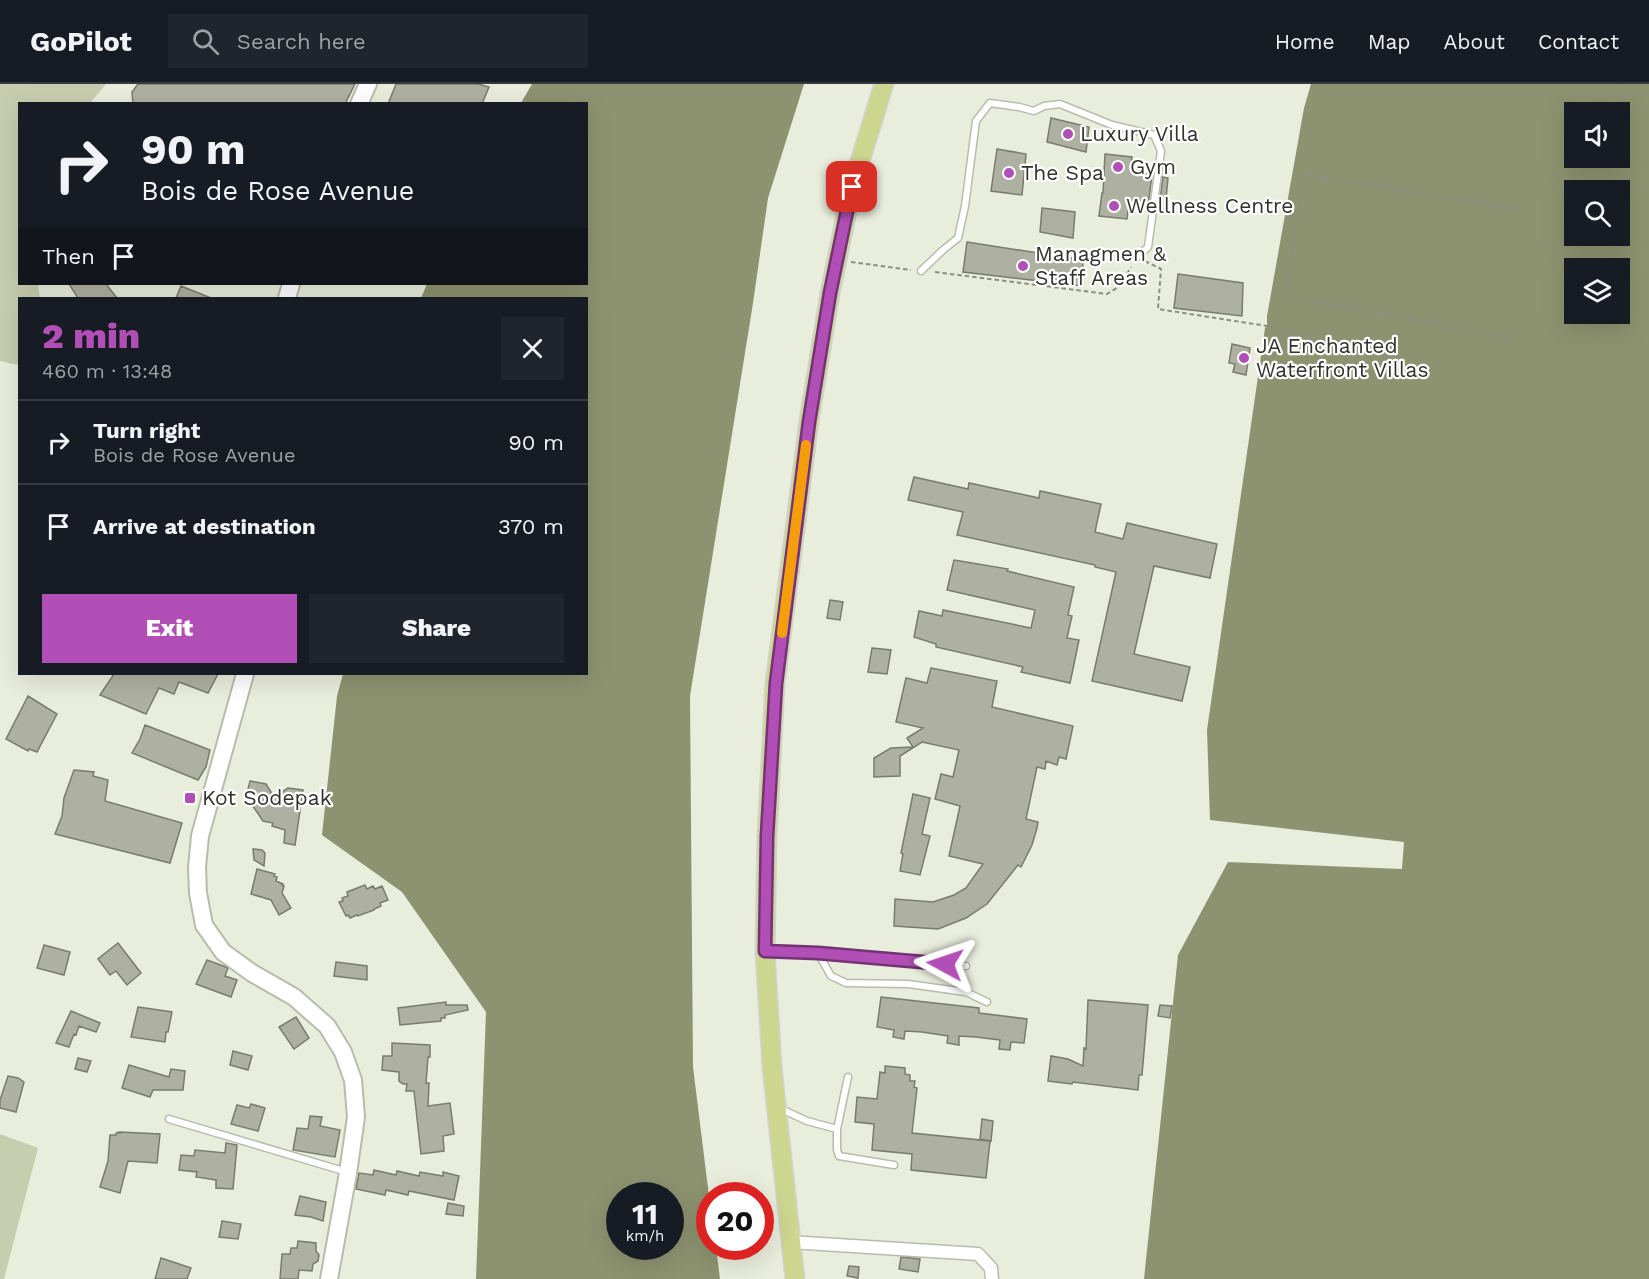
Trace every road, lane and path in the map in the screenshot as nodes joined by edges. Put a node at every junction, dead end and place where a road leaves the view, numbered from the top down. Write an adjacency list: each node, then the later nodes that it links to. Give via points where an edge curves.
1 (368, 84): 3 (main road)
2 (884, 84): 6 (main road, via 852,187)
3 (360, 102)
4 (1517, 209): 9 (path, via 1305,174)
5 (1136, 258): 7 (path, via 1120,286 1107,294); 7 (lane, via 1149,248 1161,151 1154,135 1112,125 1060,104 1034,111 990,103 976,121 958,238); 11 (path, via 1161,269 1158,309 1267,326)
6 (837, 261): 7 (path); 13 (main road, via 809,422 776,683)
7 (921, 271)
8 (1276, 294): 9 (path)
9 (1284, 296): 10 (path)
10 (1514, 338)
11 (1398, 361)
12 (244, 675): 22 (main road, via 200,836 198,893 204,926 223,952 294,997 327,1026 343,1052 353,1080 356,1117)
13 (765, 951): 14 (lane); 18 (main road)
14 (818, 953): 15 (lane); 16 (lane, via 831,976 846,983 908,984 966,992)
15 (966, 966)
16 (987, 1002)
17 (848, 1077): 20 (lane)
18 (776, 1106): 20 (lane, via 807,1121); 23 (main road)
19 (169, 1119): 22 (lane)
20 (837, 1129): 21 (lane, via 839,1156)
21 (894, 1165)
22 (348, 1173): 24 (main road)
23 (790, 1242): 25 (main road); 26 (street, via 978,1254 991,1268)
24 (329, 1279)
25 (795, 1279)
26 (992, 1279)

